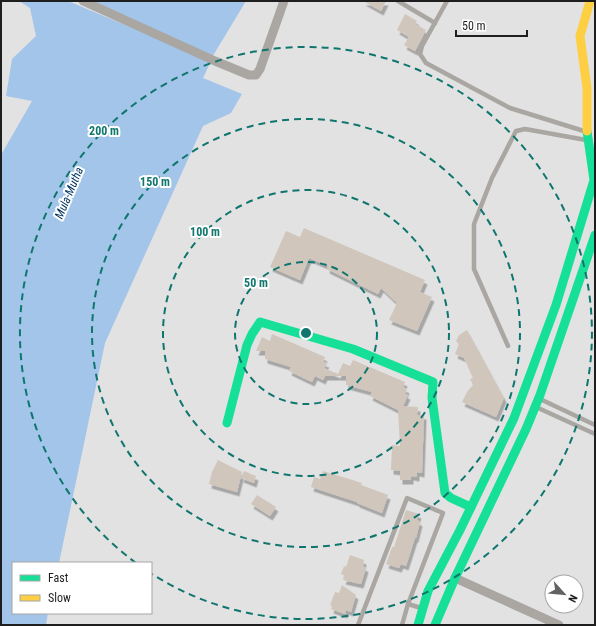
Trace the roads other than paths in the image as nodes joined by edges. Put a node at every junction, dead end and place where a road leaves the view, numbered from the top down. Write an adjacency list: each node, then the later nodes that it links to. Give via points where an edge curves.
1 (82, 1): 2 (street, via 249,75 256,75 260,70)
2 (284, 1)
3 (398, 1): 6 (lane)
4 (447, 1): 6 (lane)
5 (590, 1): 7 (main road, via 580,36 587,88)
6 (435, 23): 7 (lane, via 420,54 426,63 510,108)
7 (587, 136): 9 (lane, via 525,129 516,131 507,146 474,224 474,269); 10 (main road, via 594,180 556,305)
8 (595, 235): 11 (main road)
9 (508, 346)
10 (536, 359): 11 (main road); 16 (main road, via 510,427)
11 (551, 364): 12 (main road)
12 (537, 402): 14 (lane); 15 (lane); 17 (main road)
13 (227, 423): 16 (main road, via 247,345 260,322 353,349 433,382 432,398 445,493)
14 (595, 425)
15 (595, 434)
16 (471, 507): 19 (main road, via 428,591)
17 (455, 578): 20 (street); 24 (main road)
18 (408, 604): 19 (lane); 21 (lane, via 443,513 407,498); 22 (lane)
19 (423, 609): 23 (main road)
20 (547, 622): 25 (street)
21 (358, 625)
22 (402, 625)
23 (418, 625)
24 (436, 625)
25 (559, 625)

